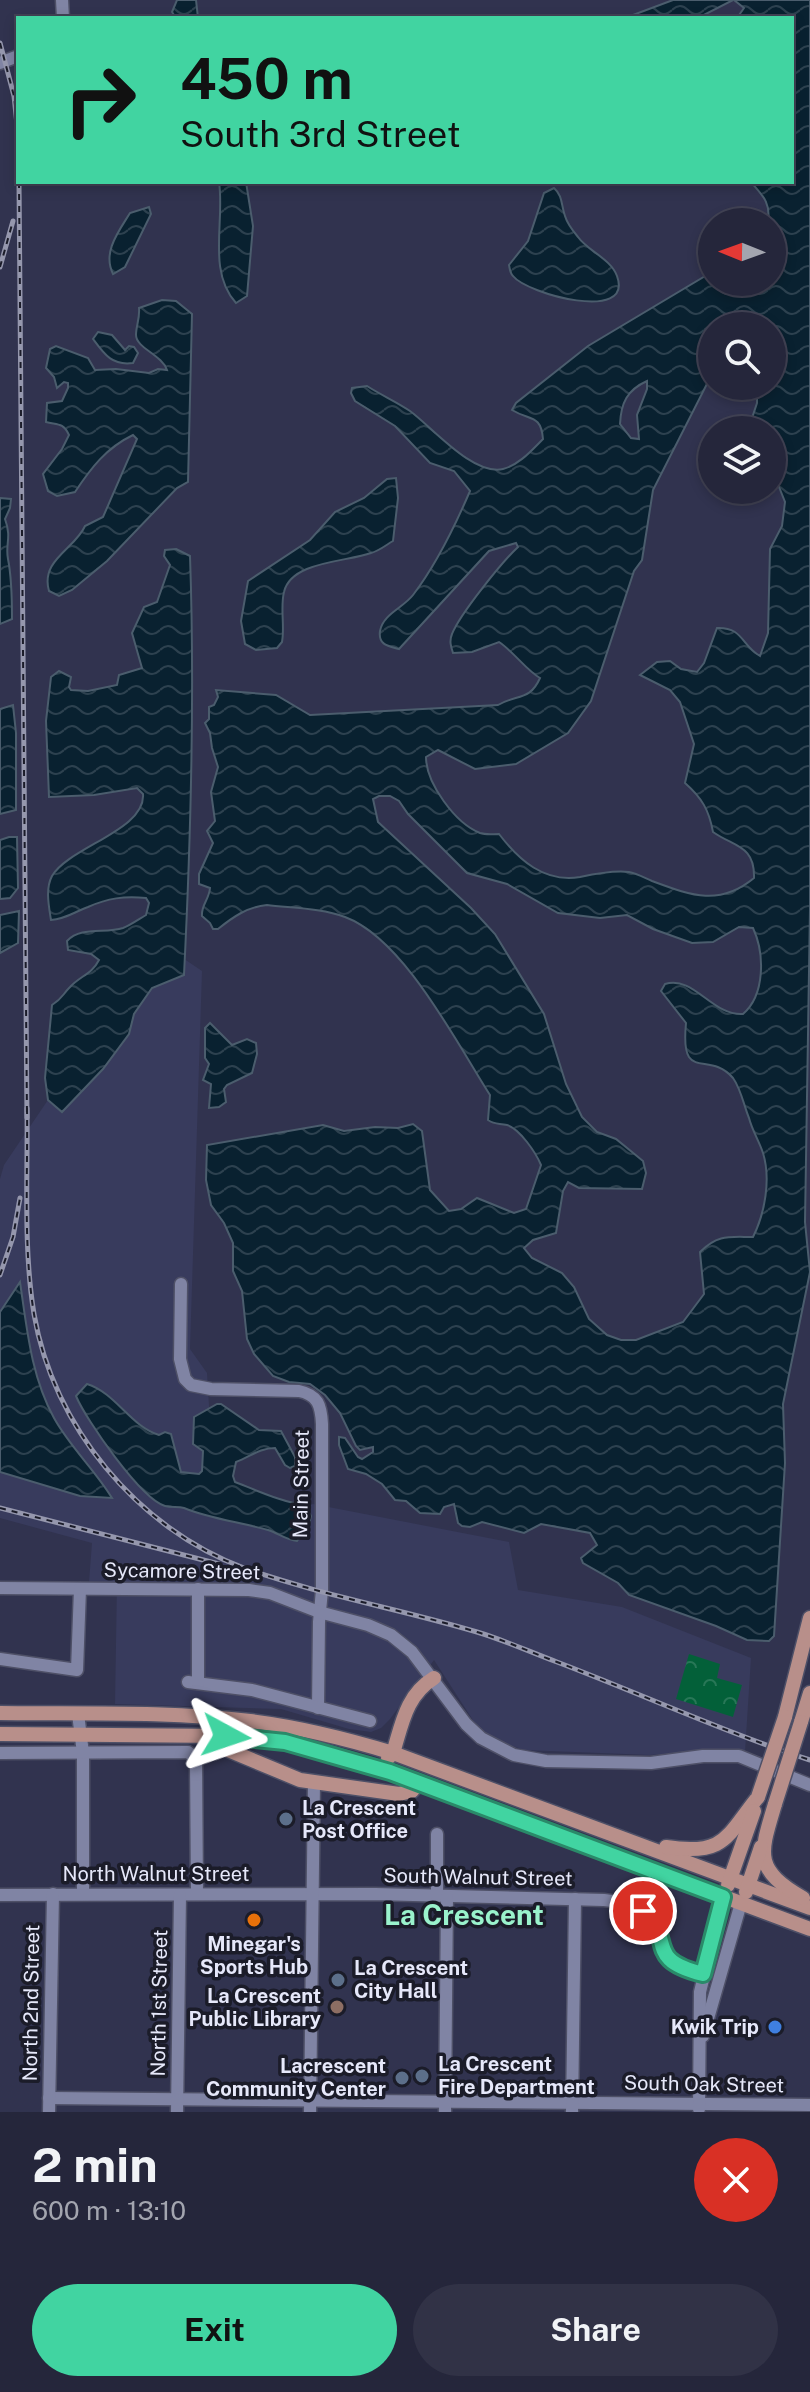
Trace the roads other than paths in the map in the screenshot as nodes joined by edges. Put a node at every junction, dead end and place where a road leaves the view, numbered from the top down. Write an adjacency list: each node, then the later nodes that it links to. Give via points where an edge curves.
1 (181, 1284): 5 (street, Main Street, via 180,1359 191,1385 299,1391 320,1405)
2 (0, 1588): 3 (street, Sycamore Street)
3 (80, 1589): 4 (street, Sycamore Street); 7 (street, via 77,1670)
4 (198, 1589): 5 (street, Sycamore Street, via 259,1591); 10 (street, via 193,1683 252,1690)
5 (319, 1612): 8 (street, Sycamore Street, via 391,1635); 10 (street, Main Street)
6 (810, 1618): 26 (main road, bridge)
7 (0, 1659)
8 (434, 1678): 14 (main road, via 418,1690); 25 (street, Sycamore Street, via 473,1731 514,1755 546,1761 651,1763 739,1756)
9 (810, 1693): 28 (main road, bridge)
10 (318, 1708): 13 (street)
11 (0, 1713): 12 (main road)
12 (78, 1714): 16 (street); 18 (main road, via 230,1719)
13 (370, 1721)
14 (402, 1722): 18 (main road, via 383,1739); 21 (main road)
15 (0, 1734): 16 (main road)
16 (80, 1734): 17 (main road); 20 (street)
17 (154, 1734): 22 (main road, via 285,1742); 23 (main road, via 222,1745 287,1776)
18 (361, 1743): 21 (main road)
19 (0, 1753): 20 (street)
20 (83, 1753): 33 (street); 34 (street, via 188,1752 196,1759)
21 (393, 1753): 22 (main road, via 380,1762); 29 (main road)
22 (359, 1762): 24 (main road)
23 (314, 1782): 24 (main road, via 399,1794); 35 (street)
24 (419, 1783): 39 (main road)
25 (810, 1785)
26 (758, 1797): 29 (main road, via 736,1830 711,1847 691,1850); 30 (main road)
27 (437, 1834): 38 (street)
28 (766, 1835): 31 (main road); 42 (main road, via 764,1862 769,1874)
29 (630, 1841): 30 (main road)
30 (732, 1875): 31 (main road); 39 (main road)
31 (748, 1885): 41 (main road); 42 (main road)
32 (53, 1894): 33 (street, North Walnut Street); 36 (street, North Walnut Street); 46 (street, North 2nd Street)
33 (83, 1894): 37 (street, North Walnut Street)
34 (197, 1894): 35 (street, North Walnut Street); 37 (street, North Walnut Street)
35 (313, 1894): 38 (street, South Walnut Street); 49 (street)
36 (0, 1895)
37 (180, 1895): 47 (street, North 1st Street)
38 (442, 1896): 40 (street, South Walnut Street); 50 (street)
39 (723, 1897): 41 (main road); 44 (street)
40 (575, 1899): 44 (street, South Walnut Street, via 616,1901 643,1911 656,1926 671,1962); 51 (street)
41 (741, 1903): 43 (main road); 45 (street)
42 (810, 1905)
43 (810, 1929)
44 (703, 1974): 45 (street)
45 (700, 2055): 52 (street)
46 (49, 2098): 47 (street, South Oak Street); 53 (street, North 2nd Street)
47 (177, 2105): 49 (street, South Oak Street)
48 (810, 2105): 52 (street, South Oak Street)
49 (310, 2106): 50 (street, South Oak Street)
50 (445, 2107): 51 (street, South Oak Street)
51 (572, 2107): 52 (street, South Oak Street)
52 (699, 2108)
53 (49, 2112)

